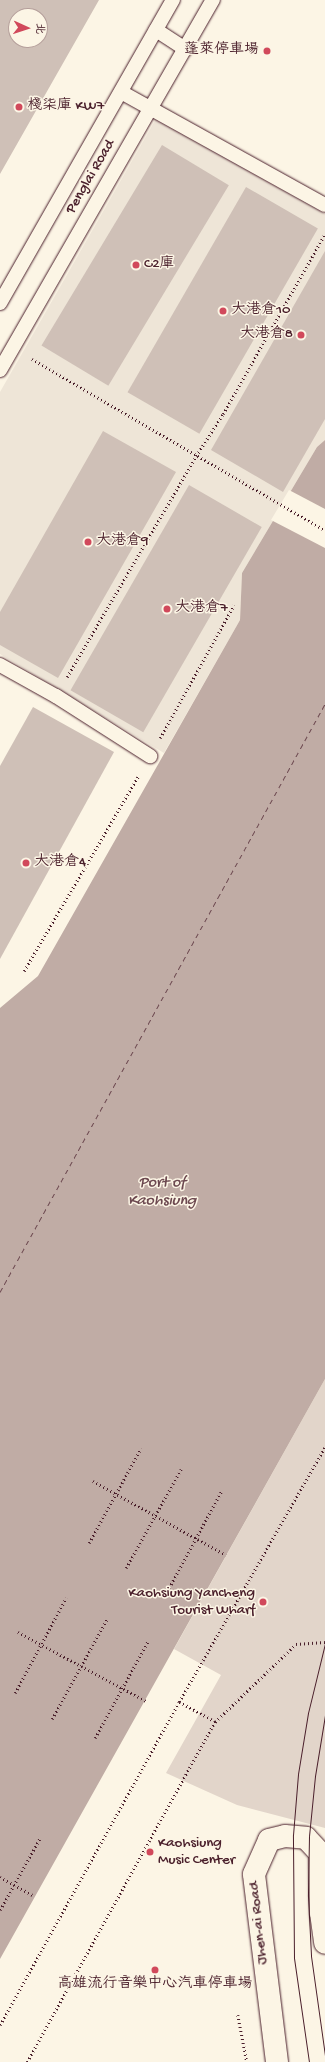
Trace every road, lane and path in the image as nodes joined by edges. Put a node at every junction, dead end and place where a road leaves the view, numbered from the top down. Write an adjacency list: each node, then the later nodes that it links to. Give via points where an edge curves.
1 (173, 0): 3 (lane, Penglai Road)
2 (212, 0): 4 (lane, Penglai Road)
3 (156, 30): 4 (lane); 5 (lane, Penglai Road)
4 (185, 49): 6 (lane, Penglai Road)
5 (121, 92): 6 (lane); 9 (lane, Penglai Road)
6 (150, 108): 7 (lane); 10 (lane, Penglai Road)
7 (325, 205)
8 (325, 234): 12 (path, via 223,414)
9 (0, 303)
10 (13, 347): 11 (lane, Penglai Road); 12 (path)
11 (0, 370)
12 (196, 456): 13 (path); 16 (path)
13 (325, 530)
14 (234, 605): 17 (path)
15 (0, 665): 16 (lane)
16 (56, 696): 17 (lane)
17 (150, 756): 18 (path)
18 (24, 971)
19 (325, 1447): 41 (path)
20 (141, 1448): 24 (path)
21 (181, 1469): 25 (path)
22 (93, 1482): 24 (path)
23 (222, 1490): 26 (path)
24 (116, 1494): 25 (path); 27 (path)
25 (156, 1515): 26 (path); 29 (path)
26 (197, 1537): 28 (path); 30 (path)
27 (89, 1543)
28 (226, 1555)
29 (126, 1568)
30 (169, 1588)
31 (66, 1598): 36 (path)
32 (107, 1619): 37 (path)
33 (18, 1632): 36 (path)
34 (148, 1641): 38 (path)
35 (325, 1642): 43 (path, via 296,1644)
36 (41, 1644): 37 (path); 39 (path)
37 (82, 1665): 38 (path); 42 (path)
38 (122, 1688): 40 (path); 44 (path)
39 (15, 1693)
40 (146, 1701)
41 (180, 1702): 43 (path); 52 (path)
42 (52, 1719)
43 (215, 1722): 53 (path)
44 (95, 1738)
45 (40, 1838): 47 (path)
46 (0, 1877): 47 (path)
47 (14, 1885): 48 (path); 49 (path)
48 (32, 1895)
49 (0, 1910)
50 (325, 1943): 56 (street, Jhen-ai Road, via 321,1913 320,1853 306,1838 285,1836 269,1840 254,1874)
51 (238, 2014): 55 (path)
52 (0, 2025)
53 (28, 2061): 54 (path)
54 (32, 2062)
55 (247, 2062)
56 (277, 2062)

